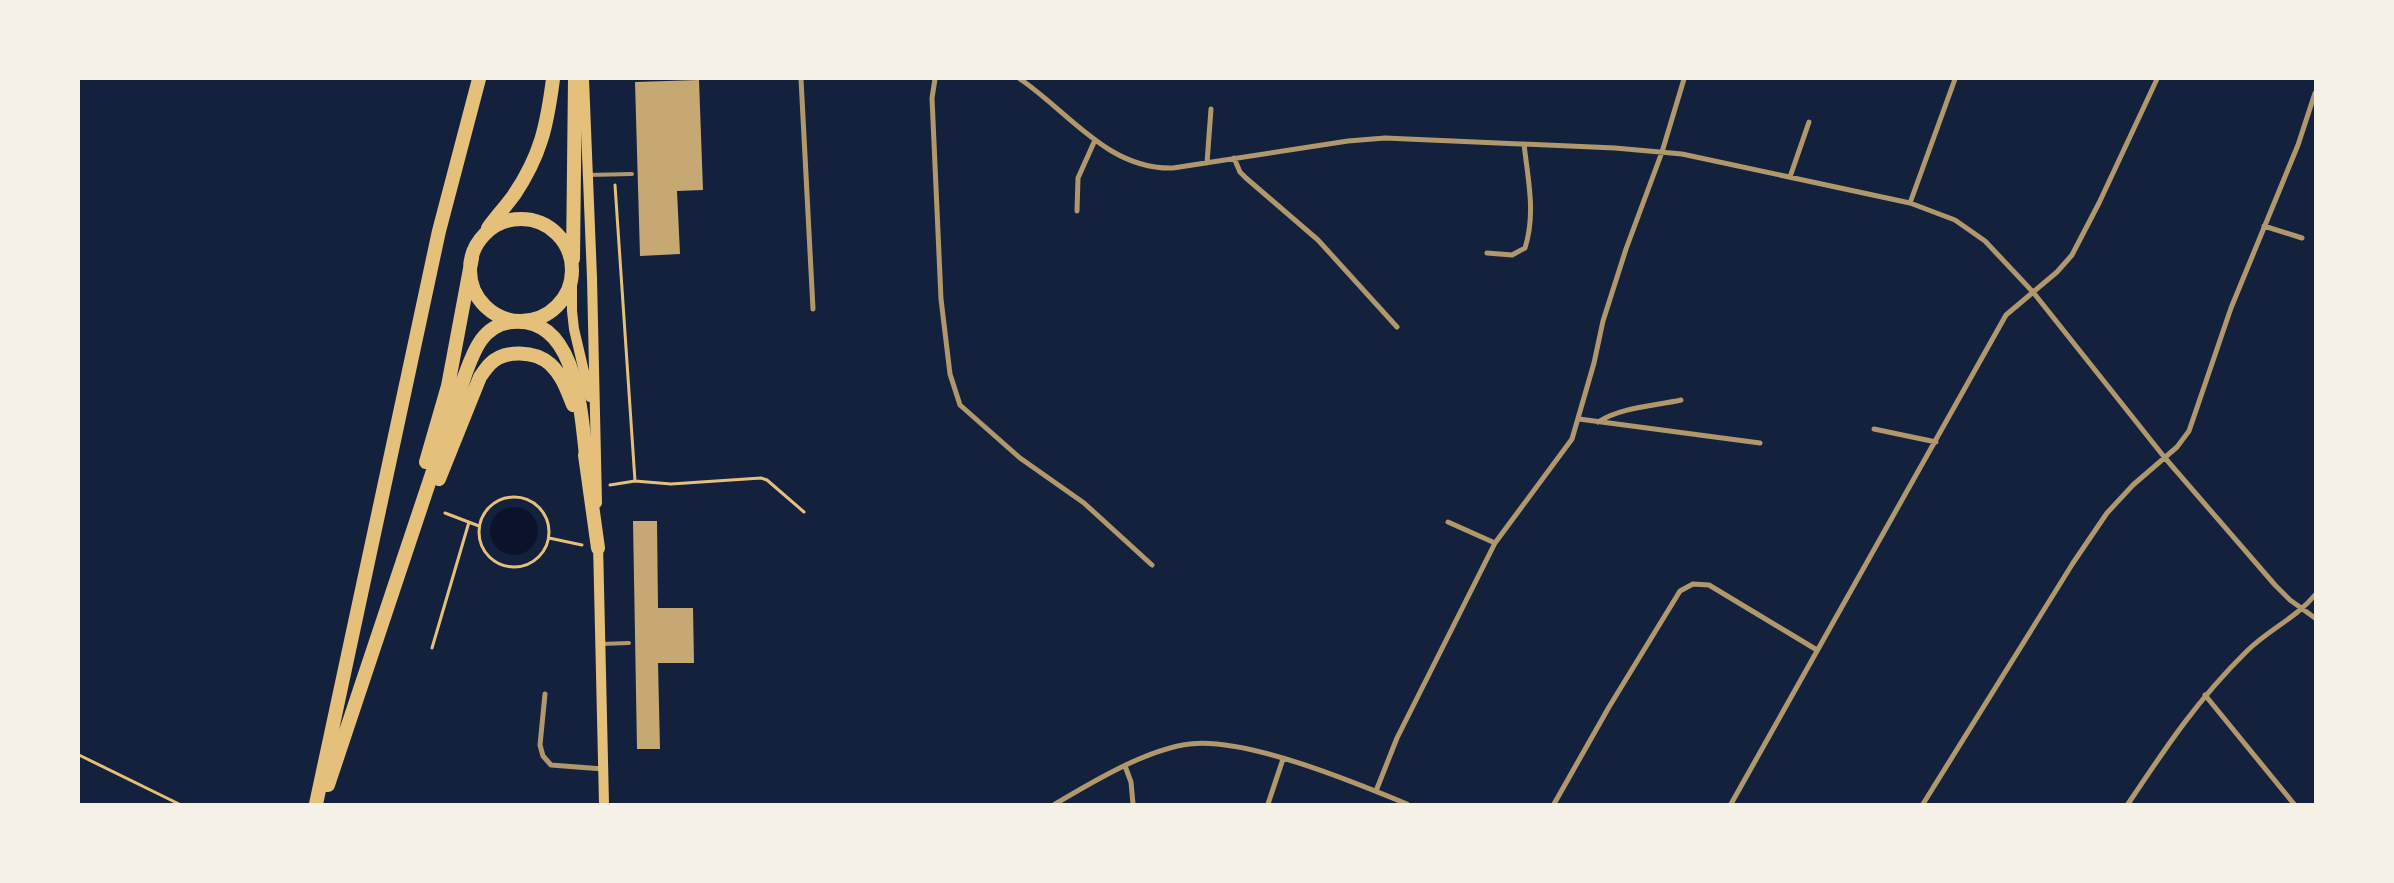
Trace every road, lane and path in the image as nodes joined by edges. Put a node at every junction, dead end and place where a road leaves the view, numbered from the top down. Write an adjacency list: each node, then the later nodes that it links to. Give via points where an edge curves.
1 (479, 79): 71 (highway, via 439,231)
2 (553, 79): 27 (highway, via 541,145 513,196)
3 (575, 79): 30 (highway)
4 (584, 79): 21 (main road)
5 (801, 79): 32 (street)
6 (936, 79): 54 (street, via 932,98 941,299 950,374 960,405 1020,458 1084,503)
7 (1020, 79): 14 (street)
8 (1684, 79): 16 (street)
9 (1954, 79): 23 (street)
10 (2157, 79): 31 (street, via 2072,255)
11 (2315, 93): 25 (street, via 2298,145)
12 (1211, 109): 18 (street)
13 (1809, 122): 22 (street)
14 (1095, 140): 18 (street, via 1118,155 1154,169); 24 (street, via 1078,178)
15 (1524, 144): 16 (street); 17 (street, via 1385,138); 28 (street, via 1531,214 1525,248 1512,255)
16 (1662, 152): 22 (street); 36 (street, via 1603,321)
17 (1234, 158): 18 (street); 34 (street, via 1240,172 1318,240)
18 (1207, 163)
19 (614, 174): 20 (lane); 21 (lane); 44 (path)
20 (632, 174)
21 (588, 175): 39 (main road)
22 (1790, 177): 23 (street)
23 (1910, 203): 31 (street, via 1955,220 1985,241)
24 (1076, 211)
25 (2264, 226): 26 (street); 42 (street, via 2231,308 2195,418 2178,447)
26 (2302, 238)
27 (478, 244): 29 (highway); 30 (highway, via 487,232 500,224 515,220 537,222 556,233 566,246)
28 (1487, 253)
29 (472, 258): 33 (highway, via 474,288 481,302 506,319); 62 (highway, via 448,386)
30 (572, 275): 33 (highway, via 569,290 555,308 536,319); 39 (main road, via 573,320)
31 (2033, 292): 40 (street, via 2006,315); 42 (street)
32 (813, 309)
33 (521, 321): 43 (highway, via 550,332 562,347 576,384); 62 (highway, via 494,326 472,355)
34 (1397, 327)
35 (1681, 400): 37 (street, via 1620,412)
36 (1579, 419): 37 (street); 52 (street, via 1572,439 1560,457)
37 (1597, 423): 41 (street)
38 (1874, 429): 40 (street)
39 (596, 436): 45 (main road)
40 (1936, 442): 61 (street)
41 (1760, 443)
42 (2166, 458): 56 (street, via 2275,585); 80 (street, via 2133,485 2107,513)
43 (587, 464): 53 (highway); 62 (highway, via 576,415 561,377 550,364 536,356 518,353 502,356 490,364 471,396)
44 (635, 481): 45 (path); 46 (path, via 670,484 761,478 768,480)
45 (597, 488): 53 (main road)
46 (804, 512)
47 (445, 513): 48 (path)
48 (470, 522): 50 (path); 60 (path)
49 (1448, 522): 52 (street)
50 (479, 526): 51 (path, via 485,552 495,562 508,567 534,561 544,551); 51 (path, via 484,513 494,503 520,497 533,502 543,512)
51 (548, 538): 53 (path)
52 (1495, 543): 69 (street, via 1397,738)
53 (598, 548): 59 (main road)
54 (1152, 565)
55 (2315, 596): 56 (street)
56 (2302, 610): 57 (street); 64 (street, via 2263,636)
57 (2315, 618)
58 (629, 643): 59 (lane)
59 (601, 644): 68 (main road)
60 (432, 648)
61 (1817, 650): 78 (street, via 1709,585 1693,584 1680,591); 79 (street)
62 (366, 669): 72 (highway)
63 (545, 694): 68 (street, via 540,745 543,756 551,765)
64 (2205, 695): 81 (street); 82 (street)
65 (79, 755): 70 (path)
66 (1283, 759): 67 (street, via 1204,743 1167,749); 69 (street); 76 (street)
67 (1125, 766): 74 (street); 75 (street, via 1131,782)
68 (602, 768): 73 (main road)
69 (1376, 791): 77 (street)
70 (179, 804)
71 (316, 804)
72 (321, 804)
73 (604, 804)
74 (1055, 804)
75 (1133, 804)
76 (1268, 804)
77 (1408, 804)
78 (1554, 804)
79 (1731, 804)
80 (1923, 804)
81 (2128, 804)
82 (2294, 804)

